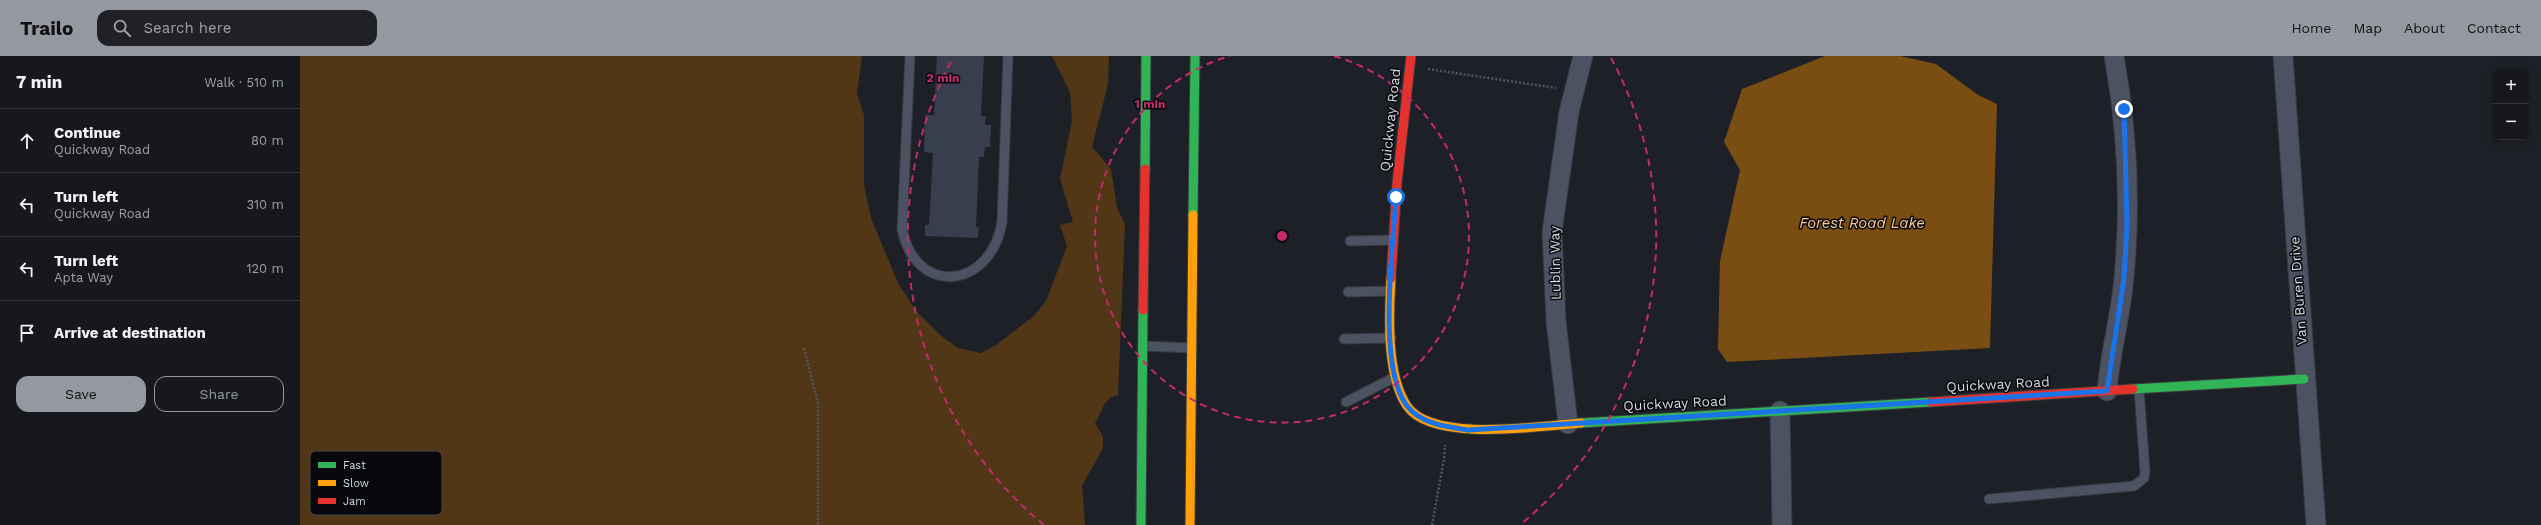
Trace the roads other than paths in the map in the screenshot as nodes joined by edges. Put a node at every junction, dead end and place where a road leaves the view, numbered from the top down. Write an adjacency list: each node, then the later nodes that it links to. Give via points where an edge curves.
1 (910, 56): 2 (lane, via 902,229 913,259 925,270 941,276 957,276 972,271 990,256 1000,238)
2 (1008, 56)
3 (1146, 56): 15 (main road)
4 (1196, 56): 16 (main road)
5 (1411, 56): 9 (main road, Quickway Road)
6 (1583, 56): 23 (street, Lublin Way, via 1569,112 1552,232 1556,321)
7 (2114, 56): 20 (street, via 2124,109 2127,225 2124,278)
8 (2283, 56): 18 (street, Van Buren Drive)
9 (1394, 240): 10 (lane); 11 (main road, Quickway Road)
10 (1350, 242)
11 (1390, 291): 12 (lane); 13 (main road, Quickway Road)
12 (1348, 292)
13 (1391, 338): 14 (lane); 17 (main road, Quickway Road)
14 (1344, 339)
15 (1143, 346): 16 (lane); 25 (main road)
16 (1192, 348): 26 (main road)
17 (1395, 377): 21 (lane); 23 (main road, Quickway Road, via 1397,388 1407,406 1423,419 1445,427 1468,430)
18 (2304, 379): 19 (main road, Quickway Road); 28 (street, Van Buren Drive)
19 (2139, 389): 20 (main road, Quickway Road); 24 (lane, via 2145,472 2134,486)
20 (2107, 391): 22 (main road, Quickway Road)
21 (1346, 402)
22 (1780, 411): 23 (main road, Quickway Road); 27 (street)
23 (1568, 424)
24 (1989, 499)
25 (1141, 525)
26 (1190, 525)
27 (1782, 525)
28 (2316, 525)

